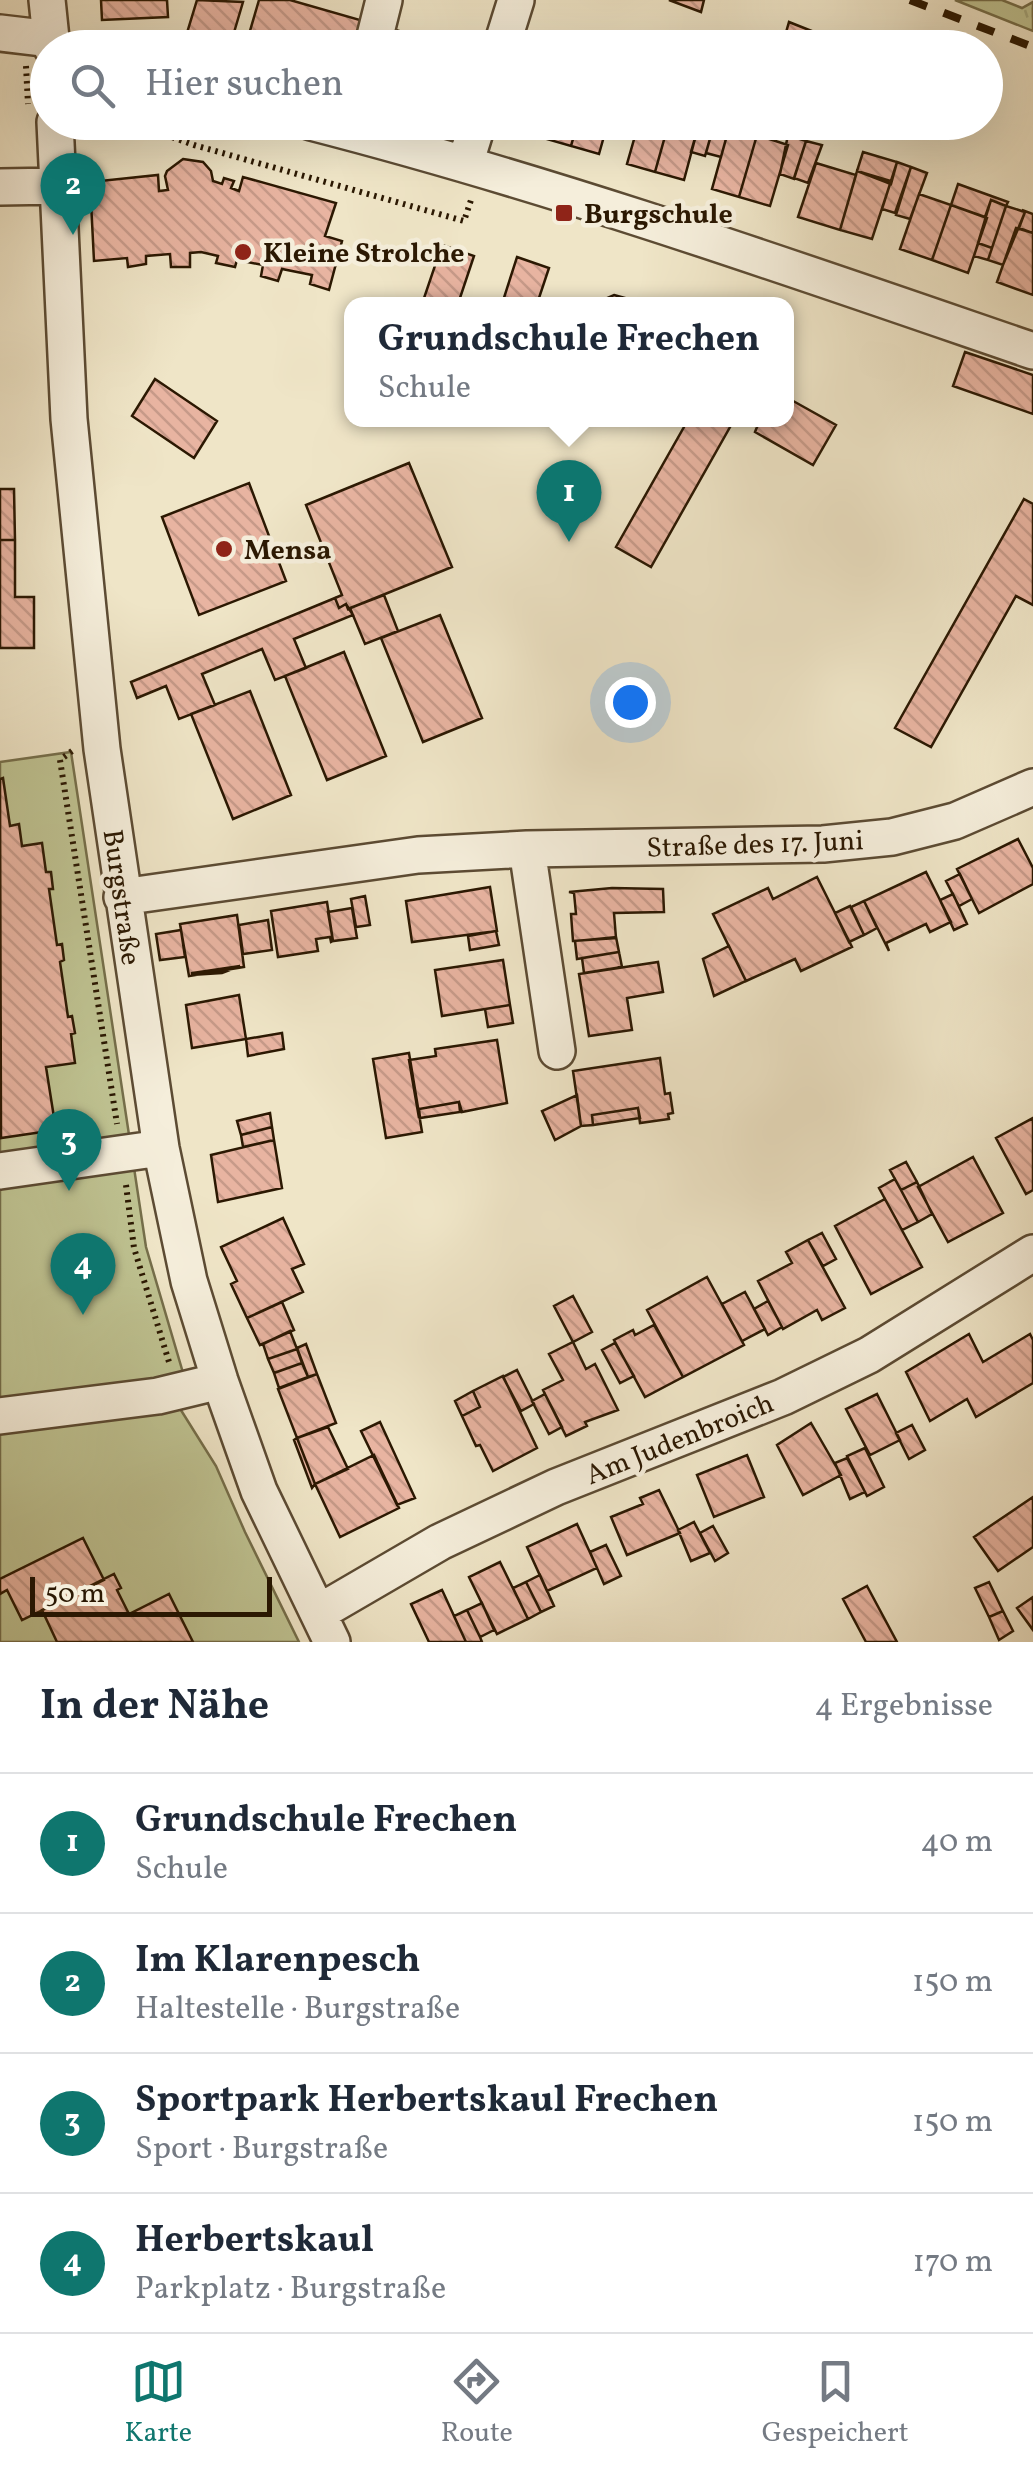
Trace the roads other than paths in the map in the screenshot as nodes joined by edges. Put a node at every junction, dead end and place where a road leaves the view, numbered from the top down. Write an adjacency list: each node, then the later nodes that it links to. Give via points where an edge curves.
1 (47, 0): 4 (street)
2 (384, 0): 5 (street)
3 (516, 0): 6 (street)
4 (50, 30)
5 (376, 30)
6 (507, 30)
7 (0, 33): 8 (street)
8 (30, 39)
9 (57, 140): 13 (street, Burgstraße)
10 (390, 140): 12 (street)
11 (472, 140): 12 (street)
12 (465, 164): 15 (street)
13 (58, 186): 14 (street); 18 (street, Burgstraße, via 69,420)
14 (0, 187)
15 (1033, 351)
16 (1033, 787): 17 (street, Straße des 17. Juni, via 955,820 892,837)
17 (527, 849): 18 (street, Straße des 17. Juni, via 418,855); 19 (street)
18 (122, 897): 20 (street, Burgstraße)
19 (557, 1051)
20 (161, 1148): 21 (street); 23 (street, Burgstraße, via 189,1281)
21 (0, 1171)
22 (1033, 1252): 25 (street, Am Judenbroich, via 869,1354 783,1397 556,1487 440,1542)
23 (220, 1380): 24 (street, via 158,1396); 25 (street, Burgstraße, via 259,1490)
24 (0, 1416)
25 (325, 1627)

